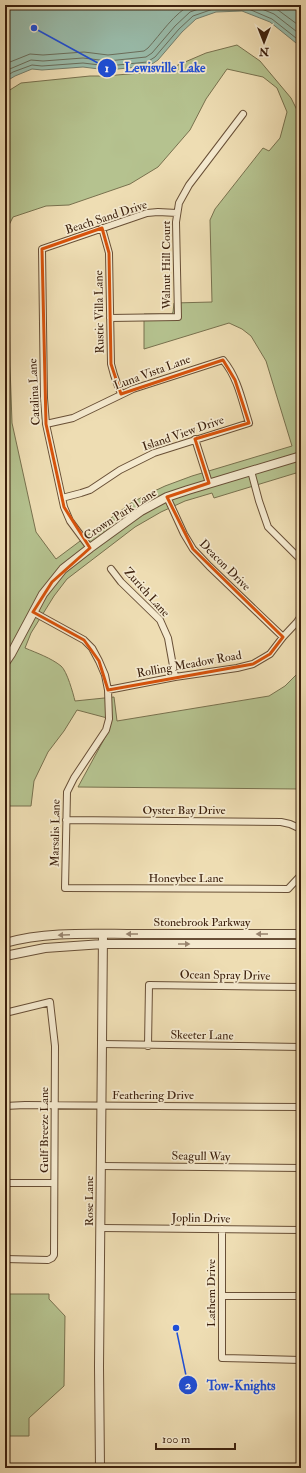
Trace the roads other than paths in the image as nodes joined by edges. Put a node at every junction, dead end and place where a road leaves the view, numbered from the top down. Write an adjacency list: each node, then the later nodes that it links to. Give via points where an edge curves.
1 (243, 114): 2 (street, Walnut Hill Court, via 186,189)
2 (177, 213): 3 (street, Beach Sand Drive, via 147,213); 5 (street, Walnut Hill Court, via 178,317)
3 (102, 228): 4 (street, Beach Sand Drive); 5 (street, Rustic Villa Lane, via 109,254)
4 (42, 249): 8 (street, Catalina Lane)
5 (110, 318): 6 (street, Rustic Villa Lane, via 111,364)
6 (121, 394): 7 (street, Luna Vista Lane, via 223,360 235,380); 8 (street, Luna Vista Lane, via 73,418)
7 (249, 423): 9 (street, Island View Drive)
8 (46, 424): 14 (street, Catalina Lane)
9 (195, 439): 12 (street); 14 (street, Island View Drive, via 142,458 85,492)
10 (301, 456): 11 (street, Crown Park Lane)
11 (251, 471): 12 (street, Crown Park Lane); 16 (street, via 258,501 268,527)
12 (209, 483): 13 (street, Crown Park Lane)
13 (167, 497): 15 (street, Crown Park Lane, via 141,511); 20 (street, Deacon Drive, via 193,549)
14 (62, 498): 15 (street, Catalina Lane, via 70,521)
15 (90, 548): 18 (street, Crown Park Lane, via 63,569)
16 (301, 560)
17 (111, 569): 22 (street, Zurich Lane, via 160,620 168,638)
18 (33, 612): 21 (street, Crown Park Lane); 23 (street, Marsalis Lane, via 84,640 92,648 105,675)
19 (301, 616): 20 (street, Rolling Meadow Road)
20 (283, 637): 22 (street, Rolling Meadow Road, via 270,654 254,664)
21 (5, 663)
22 (176, 677): 23 (street, Rolling Meadow Road)
23 (108, 690): 24 (street, Marsalis Lane, via 109,719 106,730 67,792)
24 (66, 820): 25 (street, Oyster Bay Drive, via 281,822); 27 (street, Marsalis Lane)
25 (301, 829)
26 (301, 875): 27 (street, Honeybee Lane, via 288,889)
27 (65, 888)
28 (103, 934): 29 (street, Stonebrook Parkway, one-way to 28); 30 (street, Stonebrook Parkway, one-way to 30, via 54,935); 31 (street, Rose Lane)
29 (301, 934)
30 (5, 943)
31 (103, 944): 32 (street, Stonebrook Parkway, one-way to 32); 33 (street, Stonebrook Parkway, via 46,948); 36 (street, Rose Lane)
32 (301, 944)
33 (5, 956)
34 (301, 987): 37 (street, Ocean Spray Drive, via 149,985)
35 (5, 1013): 39 (street, Gulf Breeze Lane, via 50,1002 55,1039)
36 (102, 1044): 37 (street, Skeeter Lane); 41 (street, Rose Lane)
37 (148, 1046): 38 (street, Skeeter Lane)
38 (301, 1047)
39 (55, 1105): 40 (street, Feathering Drive); 41 (street, Feathering Drive); 46 (street, Gulf Breeze Lane)
40 (5, 1106)
41 (102, 1106): 42 (street, Feathering Drive); 43 (street, Rose Lane)
42 (301, 1107)
43 (101, 1166): 44 (street, Seagull Way); 47 (street, Rose Lane)
44 (301, 1168)
45 (6, 1183): 46 (street)
46 (54, 1183): 50 (street, Gulf Breeze Lane, via 55,1249 52,1258)
47 (101, 1228): 48 (street, Joplin Drive); 54 (street, Rose Lane)
48 (222, 1229): 49 (street, Joplin Drive); 51 (street, Lathem Drive)
49 (301, 1230)
50 (5, 1259)
51 (223, 1296): 52 (street); 53 (street, Lathem Drive, via 222,1358)
52 (301, 1296)
53 (301, 1360)
54 (100, 1468)

